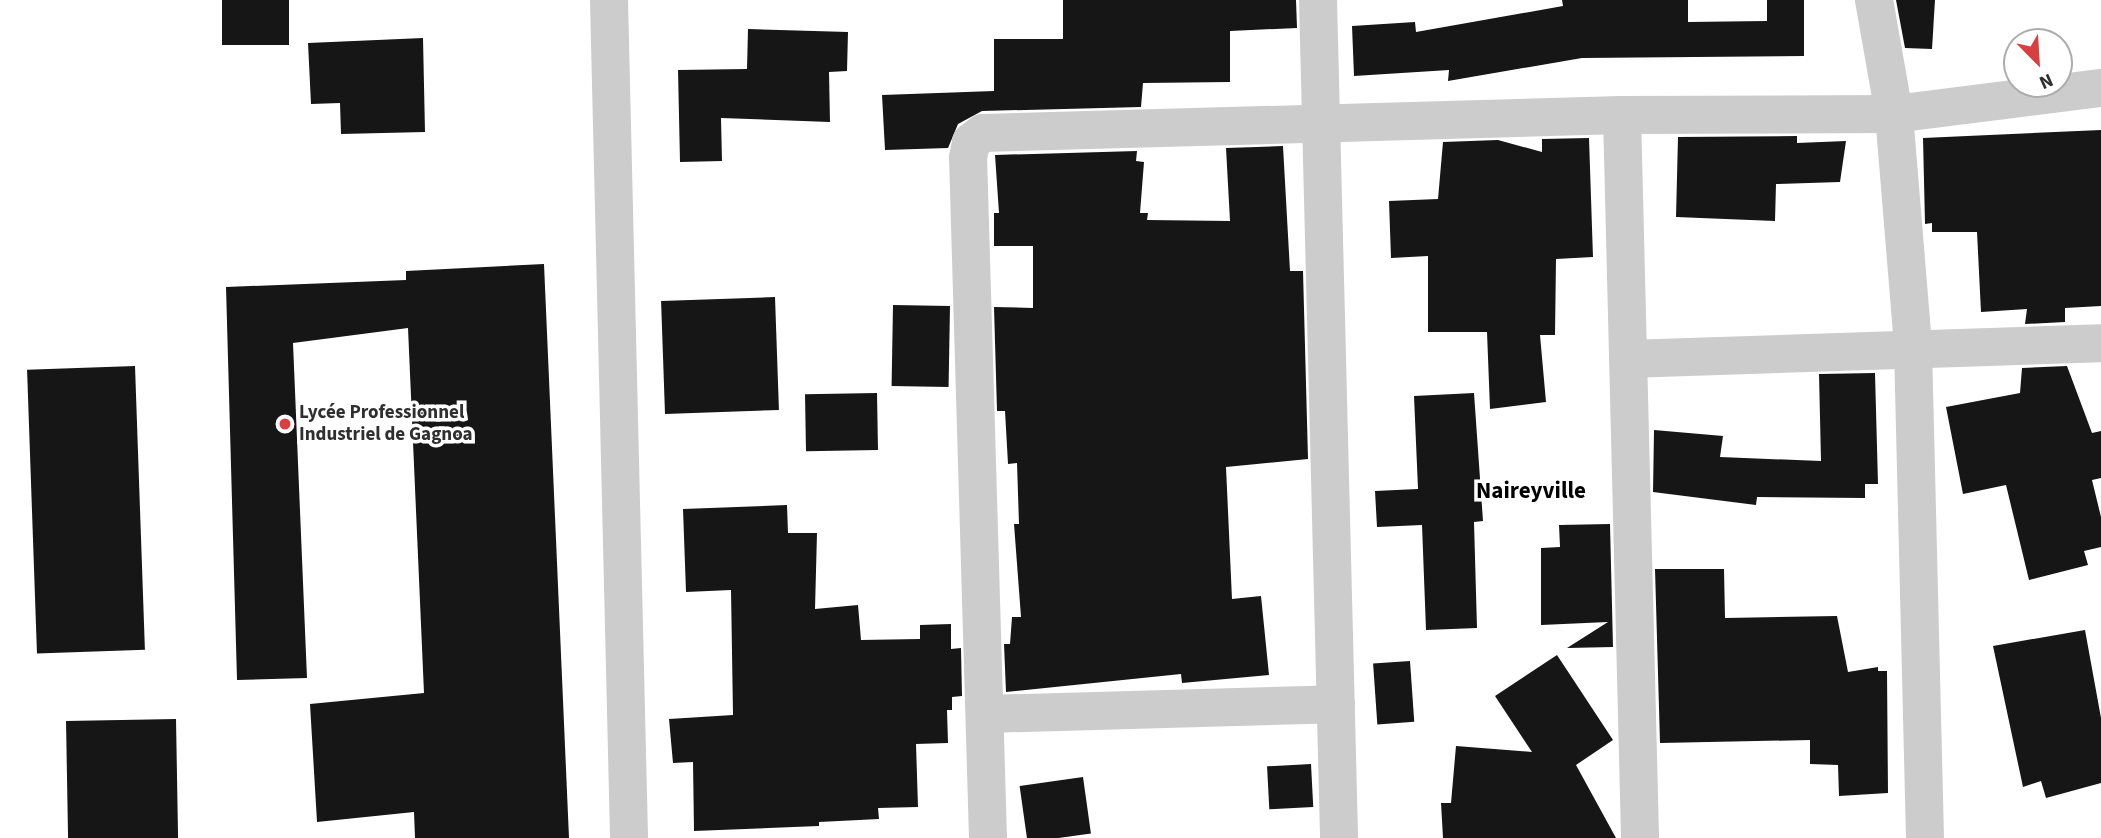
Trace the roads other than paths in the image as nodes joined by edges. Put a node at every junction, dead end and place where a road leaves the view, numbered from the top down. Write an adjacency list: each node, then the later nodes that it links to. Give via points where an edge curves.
1 (609, 0): 13 (street)
2 (1318, 0): 7 (street)
3 (1874, 0): 5 (street)
4 (2101, 88): 5 (street)
5 (1894, 114): 6 (street); 9 (street)
6 (1622, 115): 7 (street); 10 (street)
7 (1321, 124): 11 (street); 12 (street, via 983,133 971,142)
8 (2101, 343): 9 (street)
9 (1913, 347): 10 (street); 17 (street)
10 (1628, 359): 16 (street)
11 (1336, 704): 12 (street); 15 (street)
12 (985, 714): 14 (street)
13 (629, 838)
14 (988, 838)
15 (1339, 838)
16 (1640, 838)
17 (1925, 838)

